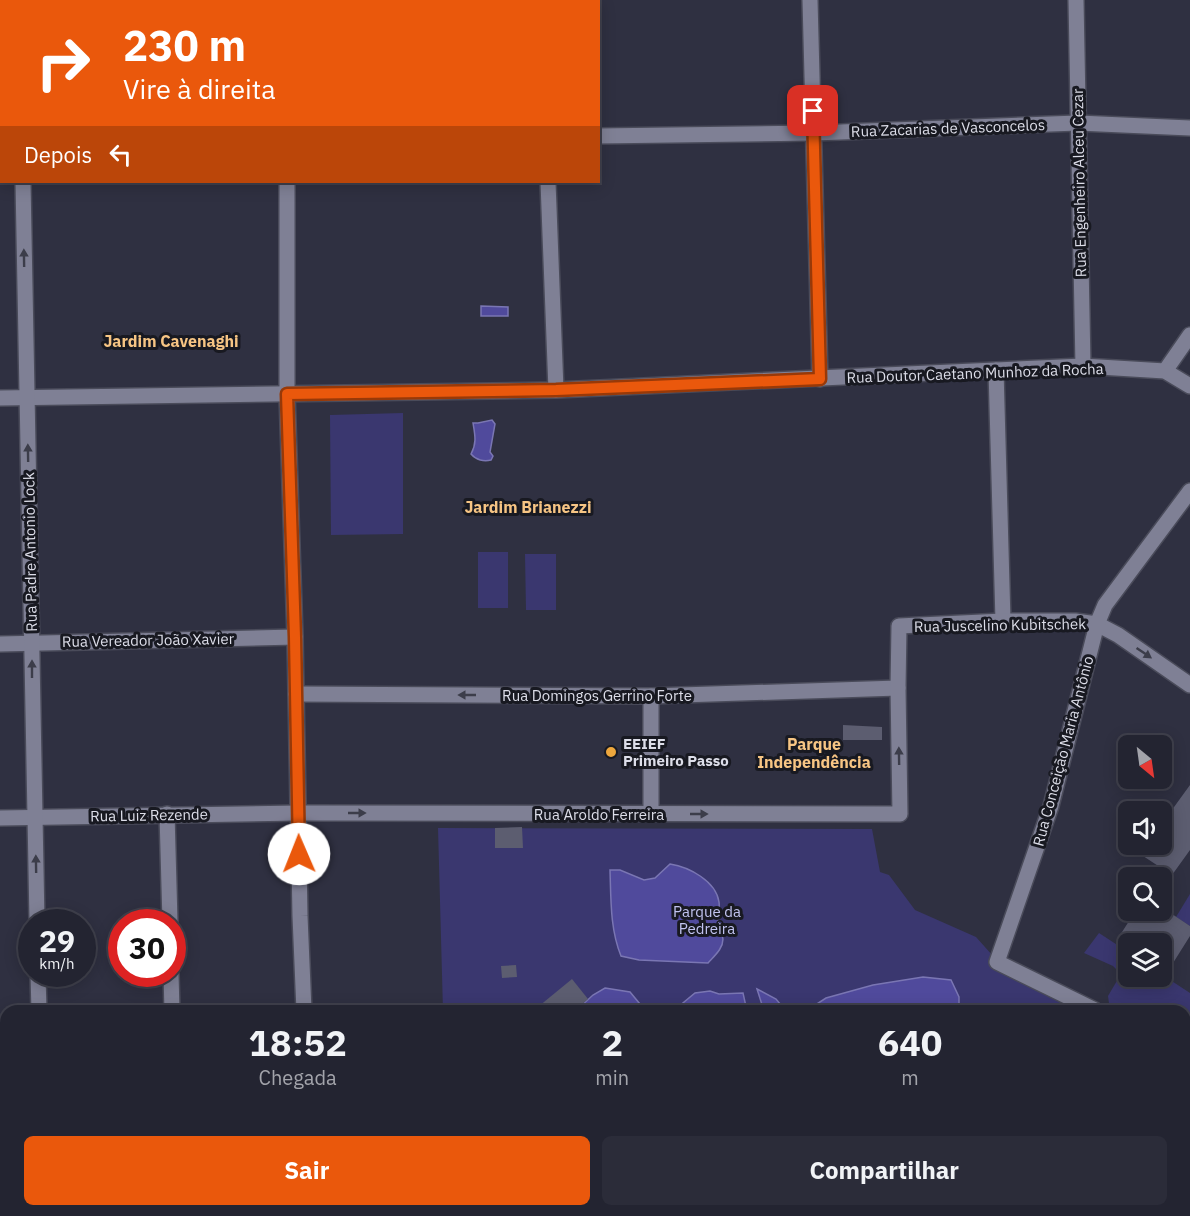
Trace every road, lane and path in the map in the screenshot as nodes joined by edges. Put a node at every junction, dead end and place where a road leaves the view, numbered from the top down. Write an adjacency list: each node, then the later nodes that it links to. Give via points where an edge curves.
1 (810, 0): 5 (street)
2 (1076, 0): 3 (street, Rua Engenheiro Alceu Cezar)
3 (1078, 123): 4 (street, Rua Zacarias de Vasconcelos); 5 (street, Rua Zacarias de Vasconcelos); 11 (street, Rua Engenheiro Alceu Cezar)
4 (1190, 128)
5 (814, 133): 6 (street, Rua Zacarias de Vasconcelos); 14 (street)
6 (600, 136)
7 (23, 183): 19 (street, Rua Padre Antonio Lock, one-way to 7)
8 (287, 183): 17 (street)
9 (548, 183): 16 (street)
10 (1190, 335): 13 (street)
11 (1083, 366): 12 (street, Rua Doutor Caetano Munhoz da Rocha); 13 (street, Rua Doutor Caetano Munhoz da Rocha)
12 (996, 370): 14 (street, Rua Doutor Caetano Munhoz da Rocha); 21 (street)
13 (1165, 370): 15 (street, Rua Doutor Caetano Munhoz da Rocha)
14 (820, 379): 16 (street, Rua Doutor Caetano Munhoz da Rocha)
15 (1190, 386)
16 (556, 390): 17 (street, Rua Doutor Caetano Munhoz da Rocha)
17 (287, 394): 19 (street, Rua Doutor Caetano Munhoz da Rocha); 23 (street)
18 (0, 398): 19 (street, Rua Doutor Caetano Munhoz da Rocha)
19 (26, 398): 24 (street, Rua Padre Antonio Lock, one-way to 19)
20 (1190, 491): 22 (street, Rua Conceição Maria Antônio, via 1105,605)
21 (1003, 621): 22 (street, Rua Juscelino Kubitschek); 27 (street, Rua Juscelino Kubitschek, via 899,626)
22 (1097, 624): 26 (street, Rua Juscelino Kubitschek, one-way to 26); 42 (street, Rua Conceição Maria Antônio, via 1051,806 997,962)
23 (295, 637): 24 (street, Rua Vereador João Xavier); 28 (street)
24 (32, 643): 25 (street, Rua Vereador João Xavier); 34 (street, Rua Padre Antonio Lock, one-way to 24)
25 (0, 644)
26 (1190, 685)
27 (898, 688): 29 (street, Rua Domingos Gerrino Forte); 32 (street, Rua Aroldo Ferreira, one-way to 27, via 900,814)
28 (296, 694): 29 (street, Rua Domingos Gerrino Forte, one-way to 28); 30 (street)
29 (651, 696): 32 (street)
30 (298, 813): 31 (street, Rua Luiz Rezende); 32 (street, Rua Aroldo Ferreira, one-way to 32); 41 (street)
31 (167, 814): 34 (street, Rua Luiz Rezende); 36 (street)
32 (651, 814)
33 (0, 818): 34 (street, Rua Luiz Rezende)
34 (35, 818): 35 (street, Rua Padre Antonio Lock, one-way to 34)
35 (37, 909)
36 (170, 909)
37 (38, 987): 39 (street)
38 (171, 987): 40 (street)
39 (39, 1005)
40 (172, 1005)
41 (304, 1005)
42 (1085, 1005)

